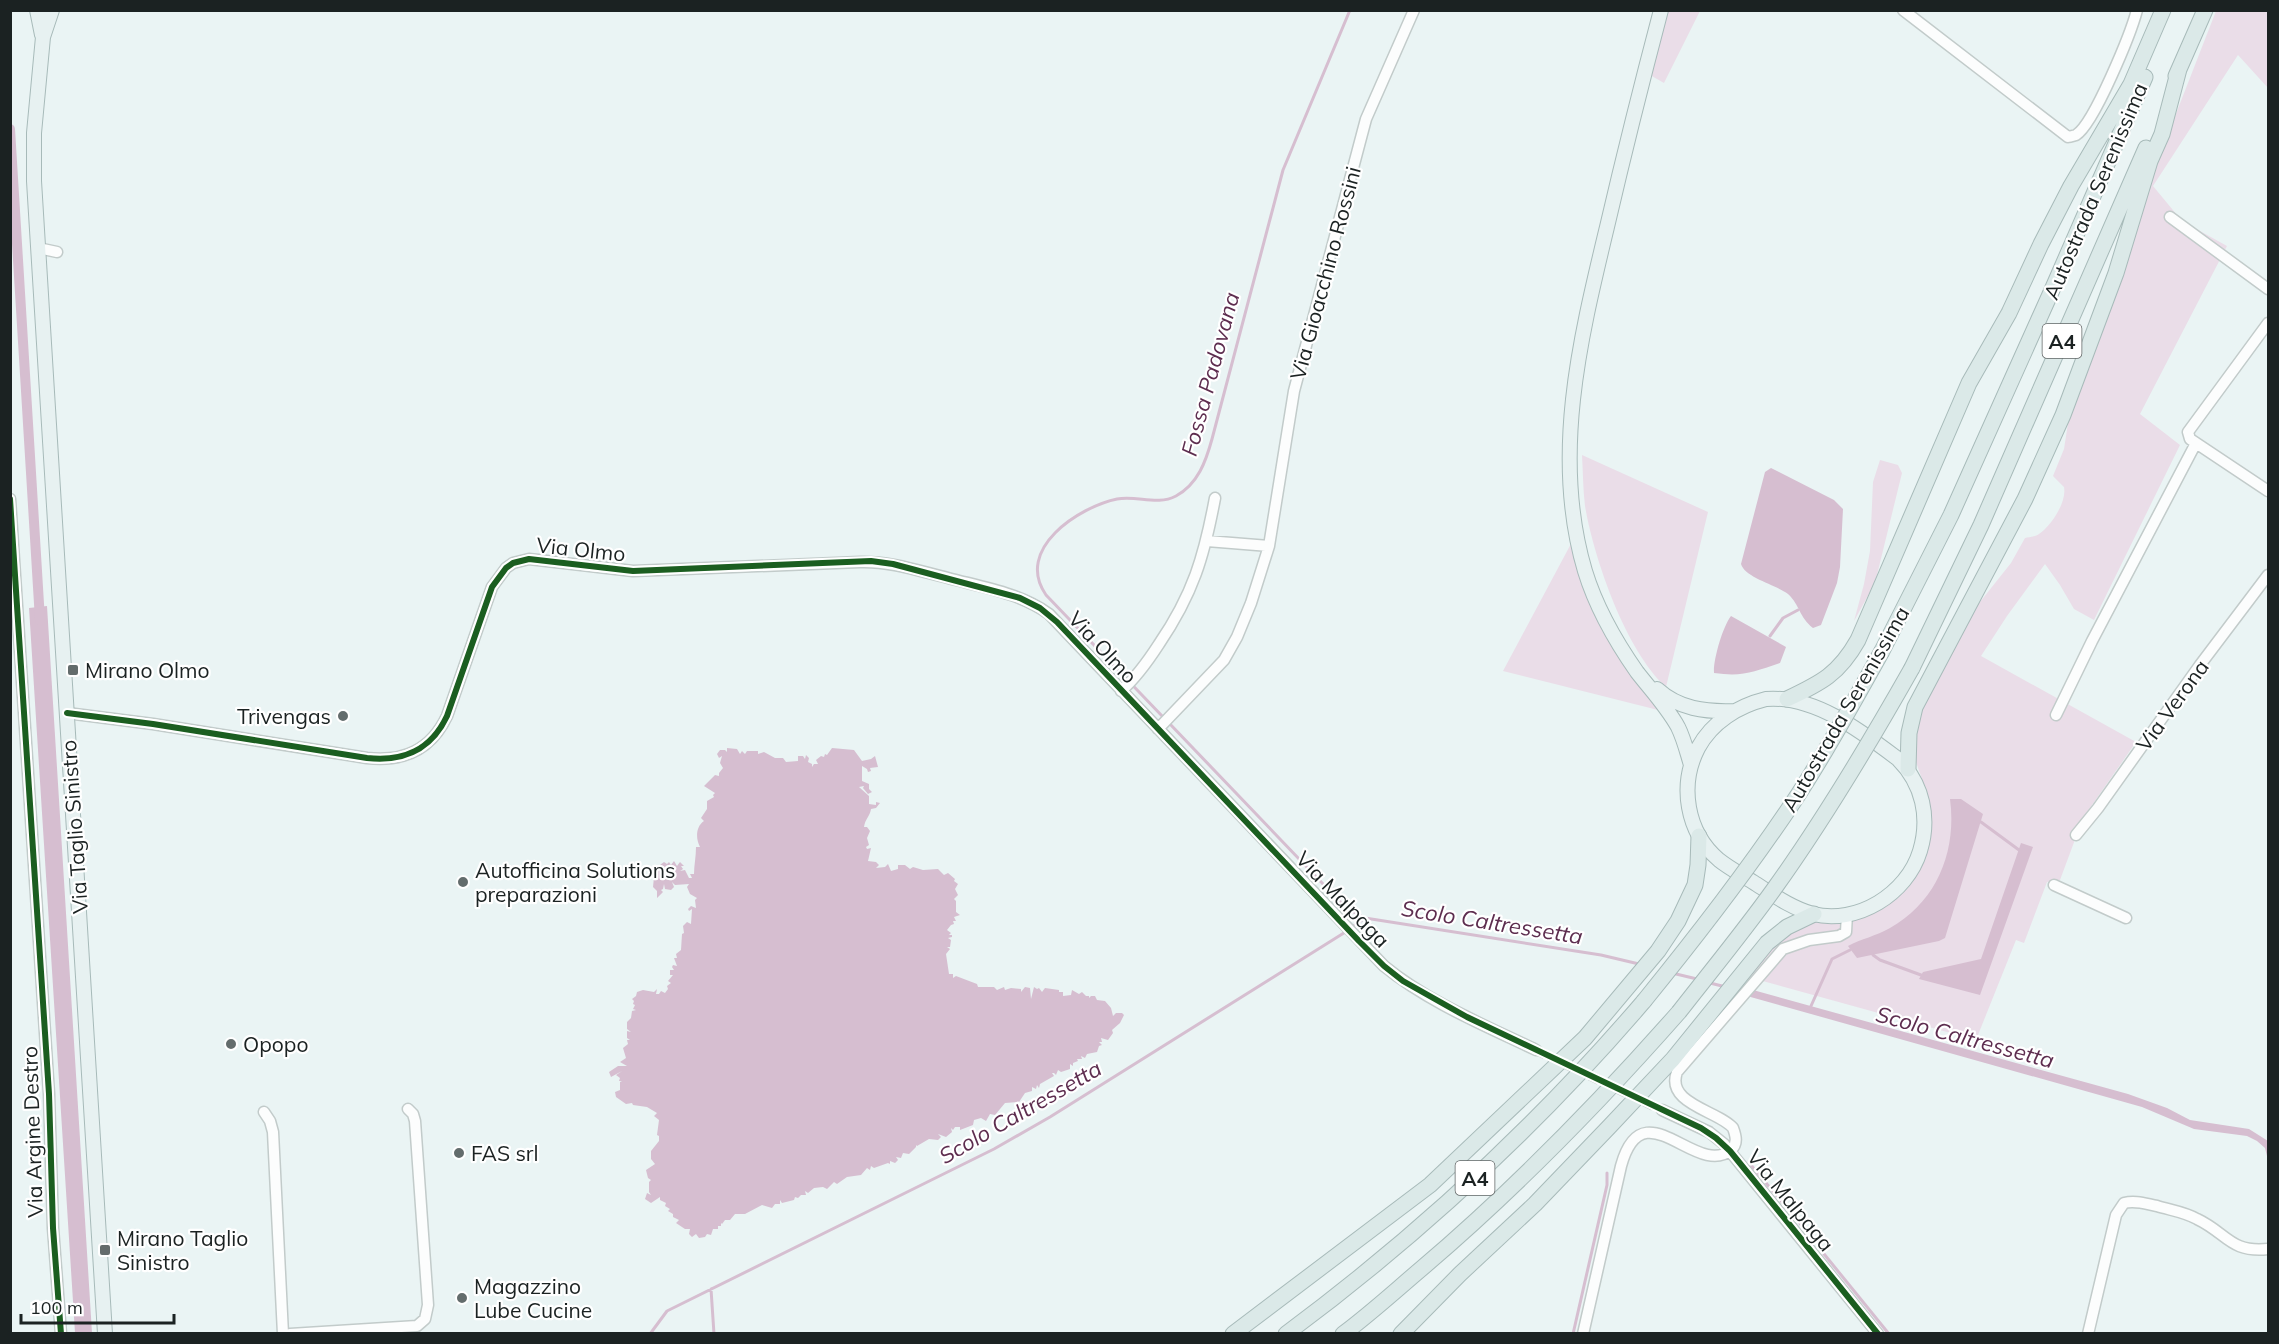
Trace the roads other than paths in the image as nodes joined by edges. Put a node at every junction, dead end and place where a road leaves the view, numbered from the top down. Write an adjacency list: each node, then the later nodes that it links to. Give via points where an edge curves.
1 (38, 10): 10 (main road, Via Taglio Sinistro)
2 (52, 10): 10 (main road, Via Taglio Sinistro)
3 (1414, 10): 22 (street, Via Gioacchino Rossini, via 1363,129 1294,391)
4 (1661, 10): 25 (main road, via 1582,338 1569,444 1575,530 1586,573 1598,605)
5 (1903, 10): 6 (street, via 2068,137 2085,125 2122,55)
6 (2137, 10)
7 (2163, 10): 27 (highway, via 2131,84 2071,186 1970,383 1858,640 1832,675)
8 (2174, 10): 54 (highway, Autostrada Serenissima / A4, bridge, via 1961,494 1882,651 1789,809 1725,901 1602,1051 1458,1193)
9 (2205, 10): 11 (highway, Autostrada Serenissima / A4)
10 (43, 37): 13 (main road, Via Taglio Sinistro, via 34,158)
11 (2180, 69): 33 (highway, via 2116,273 2063,415 2025,499 1915,707 1909,733); 55 (highway, Autostrada Serenissima / A4, bridge, via 1981,525 1912,668 1825,814 1774,889 1679,1012 1628,1070 1478,1220)
12 (2170, 217): 15 (street)
13 (38, 248): 14 (street); 29 (main road, Via Taglio Sinistro)
14 (57, 252)
15 (2268, 288)
16 (2268, 323): 17 (street, via 2193,422 2188,432)
17 (2196, 443): 18 (street); 30 (street)
18 (2268, 491)
19 (1215, 498): 21 (street)
20 (10, 499): 24 (street, Via Argine Destro)
21 (1207, 540): 22 (street); 26 (street, via 1184,606)
22 (1269, 546): 31 (street, Via Gioacchino Rossini, via 1251,603 1224,660)
23 (2268, 575): 34 (street, Via Verona)
24 (14, 600): 49 (street, Via Argine Destro, via 49,1094)
25 (1638, 673): 28 (main road, via 1680,705 1709,711); 32 (main road, via 1677,726)
26 (1127, 685): 29 (street, Via Olmo, via 1040,608 1004,593 893,564 633,571 537,559 513,563 497,580 444,723 427,744 403,757 367,758); 31 (street, Via Olmo)
27 (1787, 699): 28 (main road, via 1755,702); 33 (main road, via 1800,700 1826,712 1885,749)
28 (1736, 710): 32 (main road, via 1708,733)
29 (67, 713): 50 (main road, Via Taglio Sinistro)
30 (2056, 715)
31 (1160, 727): 42 (street, Via Malpaga, via 1384,966 1467,1017)
32 (1691, 765): 35 (main road, via 1688,801)
33 (1908, 769): 38 (main road, via 1920,792 1924,811 1919,856 1888,897)
34 (2076, 835)
35 (1699, 836): 37 (main road, via 1726,865 1778,899); 53 (highway, via 1695,885 1678,921 1625,992 1578,1045 1431,1185)
36 (2054, 885): 39 (street)
37 (1814, 914): 38 (main road); 40 (highway, via 1780,931 1767,943)
38 (1847, 914): 40 (street, via 1846,932 1783,949)
39 (2126, 918)
40 (1753, 972): 41 (highway)
41 (1727, 1002): 46 (street, Via Malpaga, via 1675,1080 1681,1095 1731,1125 1736,1139); 56 (highway, via 1544,1195)
42 (1536, 1050)
43 (408, 1109): 48 (street, via 415,1121 428,1305 425,1318 417,1326)
44 (1662, 1110): 46 (street, Via Malpaga, via 1709,1132)
45 (264, 1112): 51 (street, via 273,1132)
46 (1730, 1150): 57 (street, Via Malpaga, via 1712,1156 1703,1154 1655,1133 1640,1135 1628,1145); 58 (street, Via Malpaga)
47 (2268, 1249): 59 (street, via 2243,1248 2186,1214 2140,1202 2124,1203 2116,1215)
48 (381, 1331): 52 (street)
49 (61, 1334)
50 (105, 1334)
51 (283, 1334)
52 (290, 1334)
53 (1233, 1334)
54 (1286, 1334)
55 (1343, 1334)
56 (1401, 1334)
57 (1583, 1334)
58 (1878, 1334)
59 (2088, 1334)

